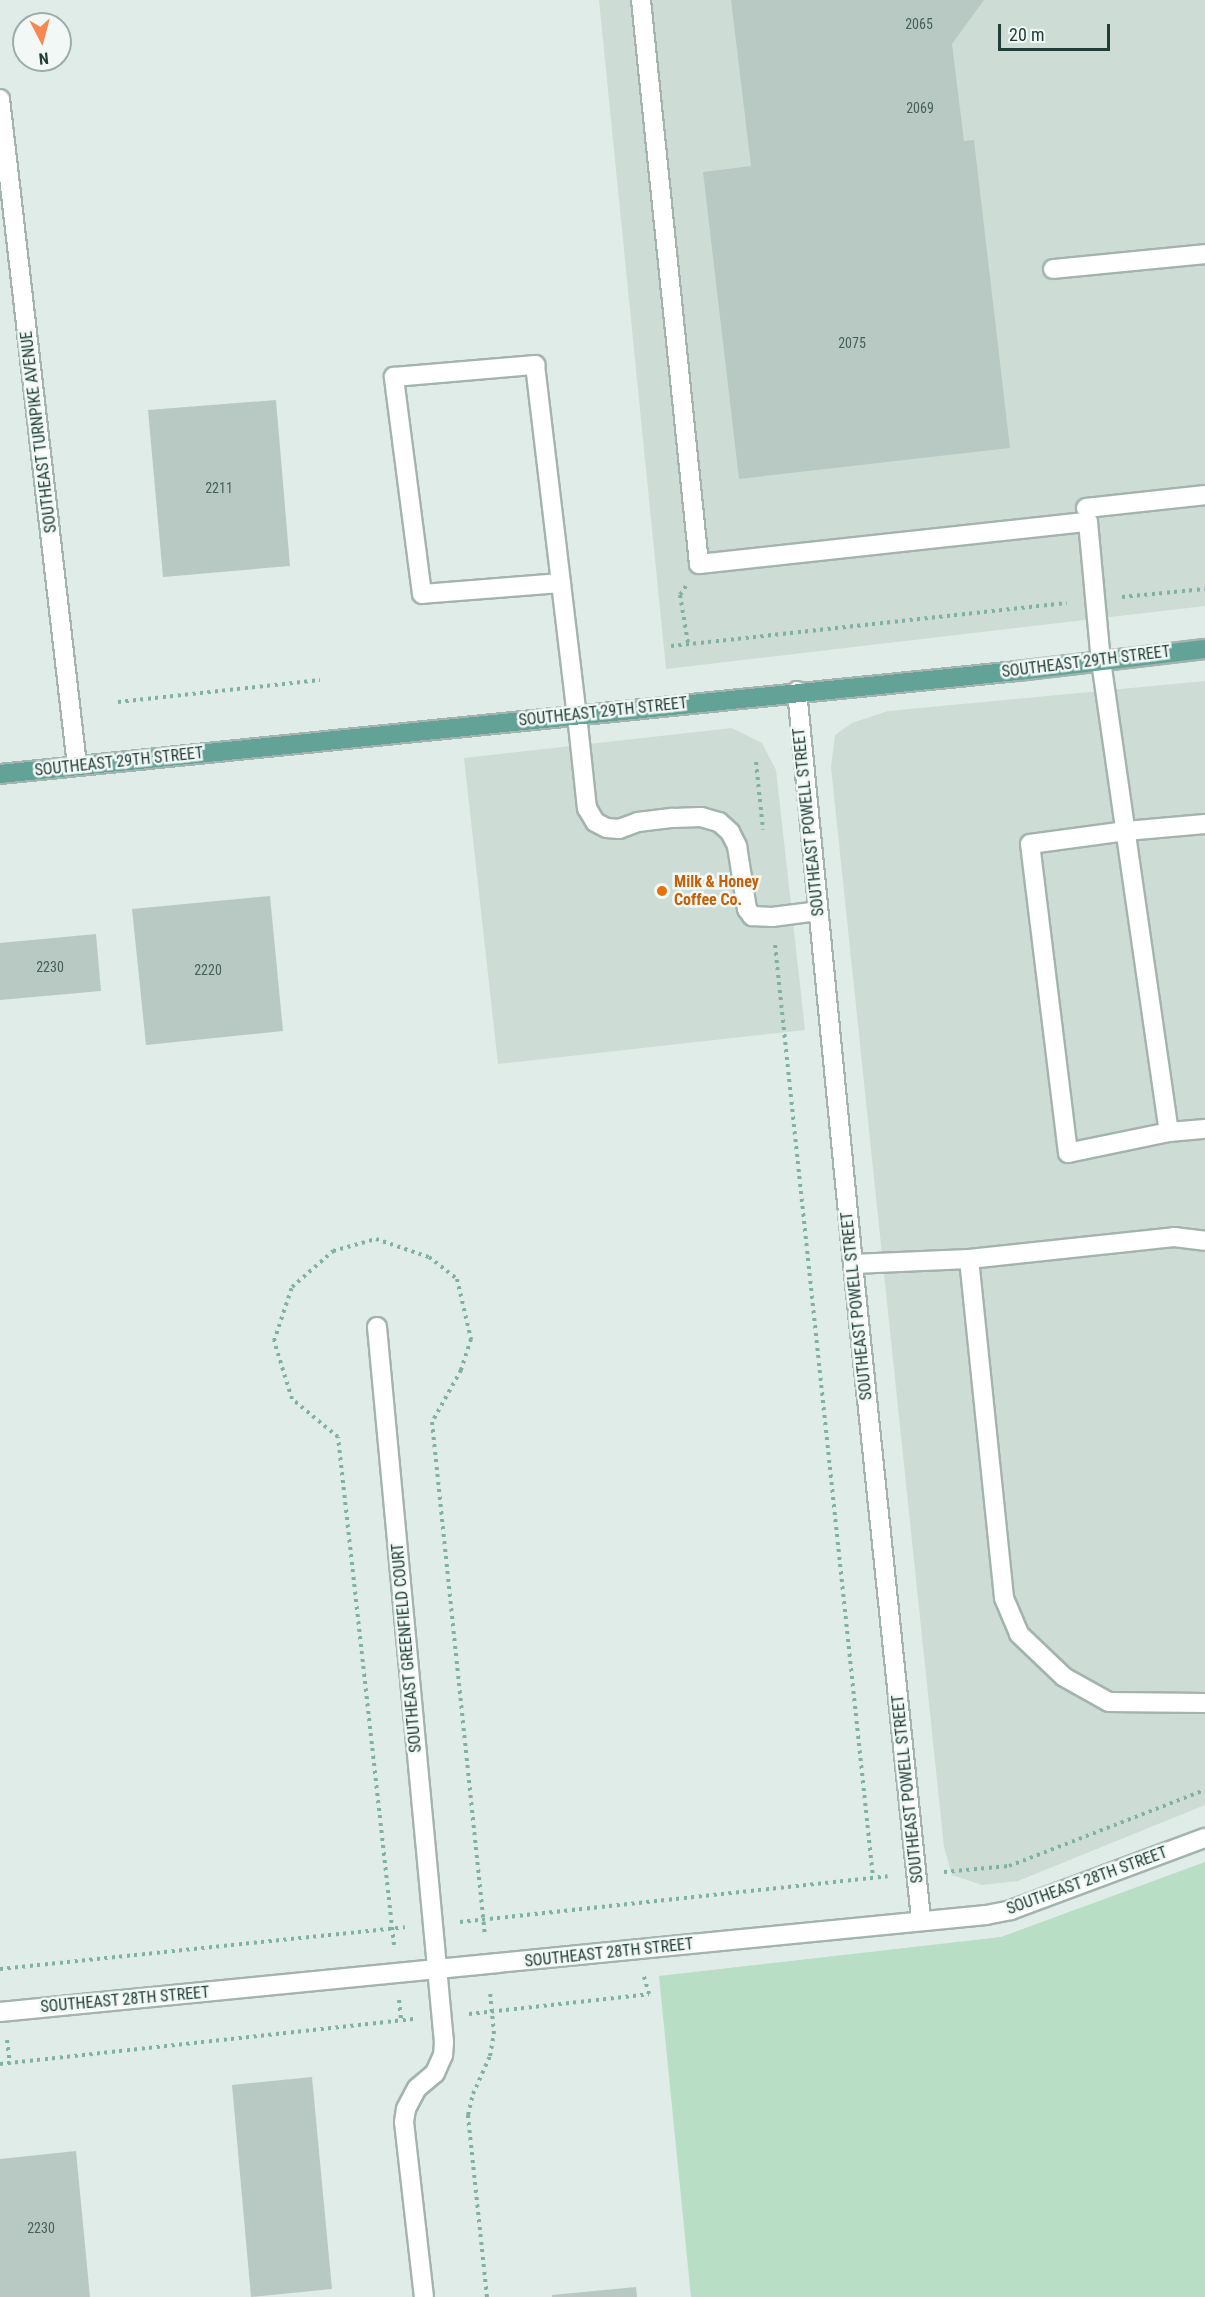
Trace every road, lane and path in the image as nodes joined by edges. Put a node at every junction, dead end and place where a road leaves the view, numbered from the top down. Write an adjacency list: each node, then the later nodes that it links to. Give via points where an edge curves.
1 (640, 0): 7 (street)
2 (0, 99): 20 (street, SOUTHEAST TURNPIKE AVENUE)
3 (1205, 254): 4 (street)
4 (1053, 269)
5 (1205, 495): 6 (street)
6 (1086, 508)
7 (699, 564): 10 (street, via 1088,522); 11 (path, via 680,595)
8 (561, 583): 8 (street, via 535,365 394,376 422,594); 18 (street)
9 (1205, 589): 10 (path)
10 (1094, 600): 11 (path); 14 (street)
11 (688, 643): 12 (path)
12 (671, 646)
13 (1205, 649): 14 (main road, SOUTHEAST 29TH STREET)
14 (1101, 661): 16 (main road, SOUTHEAST 29TH STREET); 23 (street)
15 (320, 680): 17 (path)
16 (797, 692): 18 (main road, SOUTHEAST 29TH STREET); 25 (street, SOUTHEAST POWELL STREET)
17 (118, 702)
18 (578, 714): 20 (main road, SOUTHEAST 29TH STREET); 26 (street, via 587,808 595,822 619,829 638,822 673,818 701,817 719,822 737,846 747,909 758,918)
19 (756, 762): 24 (path)
20 (77, 766): 21 (main road, SOUTHEAST 29TH STREET)
21 (0, 774)
22 (1205, 824): 23 (street)
23 (1125, 831): 28 (street); 28 (street, via 1030,844 1068,1153)
24 (763, 834)
25 (818, 911): 26 (street); 31 (street, SOUTHEAST POWELL STREET)
26 (772, 917): 37 (path)
27 (1205, 1129): 28 (street)
28 (1169, 1132)
29 (1205, 1241): 30 (street, via 1174,1237)
30 (969, 1259): 31 (street); 33 (street, via 1004,1598 1019,1634 1064,1677 1109,1702)
31 (853, 1264): 36 (street, SOUTHEAST POWELL STREET)
32 (377, 1327): 39 (street, SOUTHEAST GREENFIELD COURT)
33 (1205, 1703)
34 (1205, 1790): 36 (path, via 1009,1866)
35 (1205, 1838): 38 (street, SOUTHEAST 28TH STREET, via 1011,1911)
36 (916, 1874): 37 (path); 38 (street, SOUTHEAST POWELL STREET)
37 (873, 1877): 39 (path)
38 (921, 1919): 40 (street, SOUTHEAST 28TH STREET)
39 (433, 1924): 41 (path); 42 (street, SOUTHEAST GREENFIELD COURT)
40 (638, 1950): 42 (street, SOUTHEAST 28TH STREET); 44 (path, via 649,1994)
41 (0, 1969)
42 (438, 1970): 43 (street, SOUTHEAST 28TH STREET); 44 (street, SOUTHEAST GREENFIELD COURT)
43 (0, 2012)
44 (442, 2017): 45 (path); 46 (street, SOUTHEAST GREENFIELD COURT, via 443,2055 435,2073 417,2088 404,2122)
45 (0, 2064)
46 (424, 2297)

